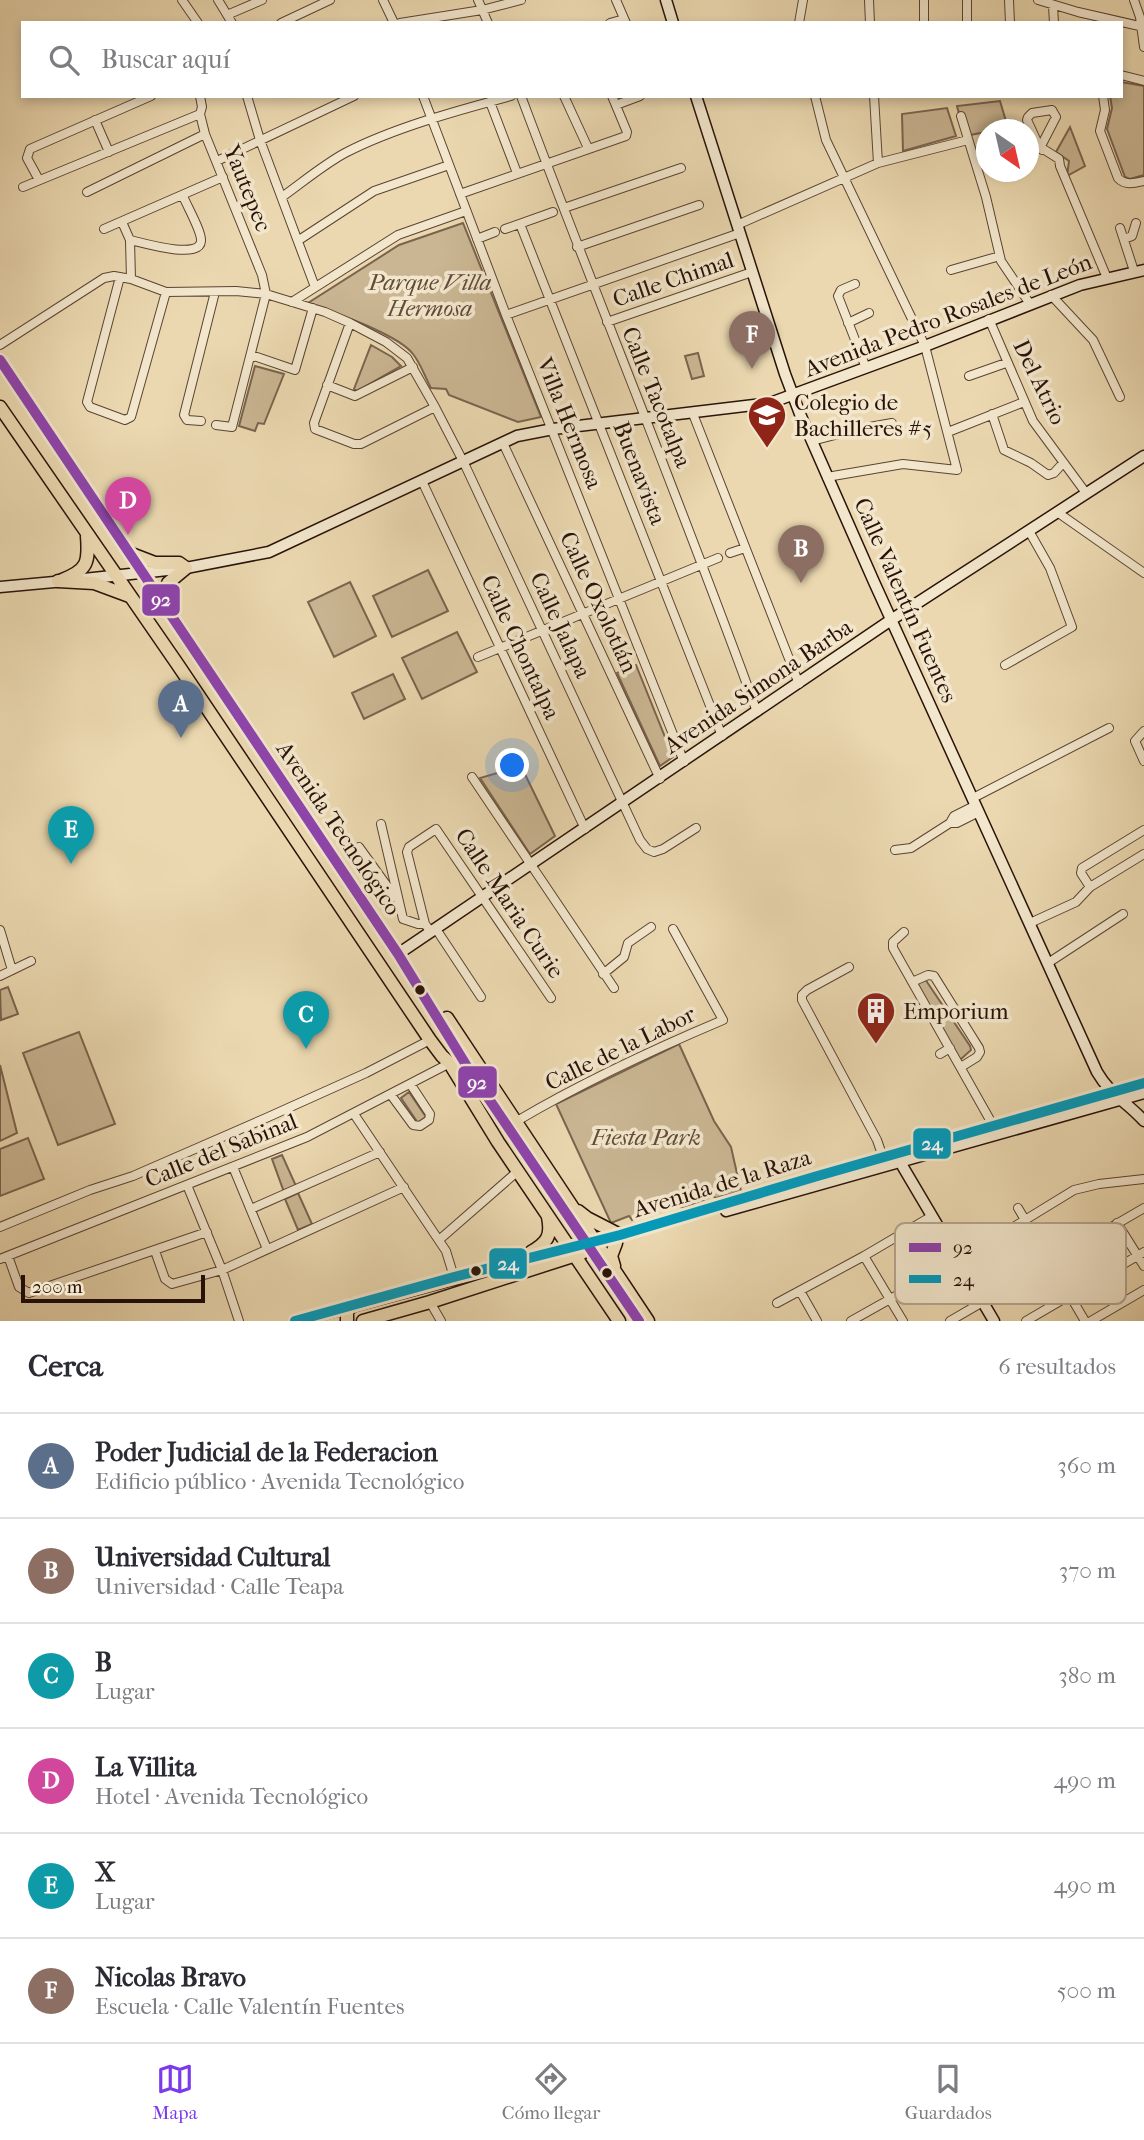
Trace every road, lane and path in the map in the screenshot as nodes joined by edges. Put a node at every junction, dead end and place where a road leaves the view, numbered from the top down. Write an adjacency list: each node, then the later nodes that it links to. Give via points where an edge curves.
1 (182, 0): 21 (street)
2 (218, 0): 19 (street)
3 (262, 0): 19 (street)
4 (330, 0): 22 (street)
5 (383, 0): 23 (street)
6 (478, 0): 18 (street)
7 (521, 0): 18 (street)
8 (616, 0): 26 (street)
9 (666, 0): 27 (main road)
10 (803, 0): 28 (street)
11 (869, 0): 29 (street)
12 (924, 0): 30 (street)
13 (967, 0): 31 (street)
14 (1009, 0): 32 (street)
15 (1038, 0): 17 (street)
16 (1134, 0): 35 (street)
17 (1053, 6): 20 (street); 33 (street)
18 (482, 10): 24 (street); 25 (street)
19 (229, 19)
20 (1096, 20)
21 (197, 21)
22 (285, 21)
23 (393, 21)
24 (413, 21)
25 (487, 21)
26 (625, 21)
27 (672, 21)
28 (799, 21)
29 (870, 21)
30 (924, 21)
31 (967, 21)
32 (1010, 21)
33 (1054, 21)
34 (1123, 24): 35 (street)
35 (1143, 27): 36 (street)
36 (1144, 47)
37 (1123, 76): 38 (street)
38 (1144, 81)
39 (146, 98): 57 (street)
40 (200, 98): 55 (street, Yautepec)
41 (248, 98): 60 (street)
42 (350, 98): 60 (street)
43 (424, 98): 58 (street, Villa Hermosa)
44 (504, 98): 53 (street)
45 (523, 98): 66 (street, Calle Tacotalpa)
46 (565, 98): 63 (street)
47 (613, 98): 54 (street)
48 (635, 98): 54 (street)
49 (697, 98): 90 (main road, Calle Valentín Fuentes)
50 (816, 98): 72 (street, via 826,140)
51 (874, 98): 67 (street)
52 (1103, 98): 74 (street, via 1101,135 1118,178 1132,184)
53 (491, 102): 58 (street); 70 (street)
54 (616, 105): 63 (street, via 628,132)
55 (200, 114): 59 (street, Yautepec); 64 (street)
56 (961, 116): 61 (street)
57 (95, 120): 64 (street); 73 (street, via 30,149 27,153)
58 (432, 120): 68 (street, Villa Hermosa); 79 (street, via 345,154)
59 (205, 134): 65 (street, Yautepec); 76 (street)
60 (260, 140): 65 (street); 79 (street)
61 (968, 140): 67 (street); 97 (street)
62 (1040, 147): 62 (street, via 1028,117 1052,110 1056,117); 102 (street, via 1057,157)
63 (588, 148): 66 (street)
64 (109, 152): 73 (street)
65 (217, 162): 71 (street, Yautepec)
66 (546, 163): 70 (street); 81 (street, Calle Tacotalpa)
67 (878, 163): 72 (street)
68 (449, 165): 77 (street, Villa Hermosa); 95 (street, via 374,191)
69 (681, 168): 81 (street)
70 (517, 173): 77 (street)
71 (223, 177): 78 (street); 109 (street, Yautepec)
72 (845, 177): 90 (street); 122 (street)
73 (39, 180): 75 (street)
74 (1144, 181)
75 (23, 187)
76 (87, 192)
77 (460, 194): 82 (street, Villa Hermosa)
78 (183, 196): 84 (street); 94 (street, via 201,237 198,248 186,251)
79 (282, 197): 95 (street)
80 (699, 205): 96 (street)
81 (564, 208): 96 (street, Calle Tacotalpa)
82 (466, 211): 92 (street, Villa Hermosa); 106 (street, via 398,235)
83 (553, 212): 86 (street)
84 (122, 222): 88 (street); 94 (street)
85 (1136, 223): 93 (street, via 1132,236)
86 (520, 224): 89 (street); 111 (street, Buenavista)
87 (1120, 228): 93 (street)
88 (104, 229)
89 (505, 229)
90 (739, 229): 100 (main road, Calle Valentín Fuentes); 104 (street)
91 (495, 232): 92 (street)
92 (477, 239): 116 (street, Villa Hermosa)
93 (1124, 239): 99 (street)
94 (130, 240): 103 (street)
95 (299, 240): 106 (street)
96 (578, 247): 104 (street, Calle Tacotalpa)
97 (1000, 256): 98 (street); 113 (street)
98 (951, 270)
99 (1139, 270): 102 (main road, Avenida Pedro Rosales de León)
100 (752, 272): 119 (street, Calle Chimal); 130 (main road, Calle Valentín Fuentes)
101 (120, 277): 103 (street); 107 (street, via 87,402 125,421); 121 (street, via 104,278)
102 (1107, 278): 110 (main road, Avenida Pedro Rosales de León)
103 (131, 279): 107 (street)
104 (592, 284): 111 (street); 119 (street, Calle Tacotalpa)
105 (855, 284): 120 (street, via 838,294)
106 (315, 287): 112 (street)
107 (166, 292): 108 (street, Calle Jalapa)
108 (215, 292): 109 (street, Calle Jalapa); 143 (street, via 184,415 187,420)
109 (266, 294): 112 (street, Calle Jalapa); 123 (street)
110 (1051, 295): 113 (main road, Avenida Pedro Rosales de León); 134 (street, via 1093,340)
111 (549, 299): 116 (street); 145 (street, Buenavista)
112 (292, 302): 114 (street, Calle Jalapa)
113 (1031, 304): 117 (main road, Avenida Pedro Rosales de León)
114 (313, 308): 118 (street, Calle Jalapa); 123 (street, via 295,370)
115 (869, 313): 120 (street)
116 (506, 315): 147 (street, Villa Hermosa)
117 (989, 319): 122 (main road, Avenida Pedro Rosales de León); 125 (street, Del Atrio)
118 (351, 323): 126 (street, Calle Jalapa, via 401,352); 131 (street)
119 (607, 323): 142 (street, Calle Tacotalpa)
120 (848, 323): 127 (street)
121 (0, 345)
122 (925, 346): 127 (main road, Avenida Pedro Rosales de León); 148 (street)
123 (251, 355): 146 (street, via 232,427)
124 (0, 360): 128 (main road, Avenida Tecnológico)
125 (1006, 363): 129 (street); 135 (street, Del Atrio)
126 (413, 368): 131 (street, via 355,396); 138 (street, Calle Jalapa)
127 (866, 368): 132 (main road, Avenida Pedro Rosales de León)
128 (5, 373): 161 (main road, Avenida Tecnológico)
129 (969, 376)
130 (786, 377): 132 (main road, via 793,386); 133 (main road, Calle Valentín Fuentes); 136 (main road)
131 (327, 385): 138 (street, via 314,427 354,444)
132 (808, 391): 133 (main road, Avenida Pedro Rosales de León)
133 (793, 396): 136 (main road, Avenida Pedro Rosales de León); 140 (main road, Calle Valentín Fuentes)
134 (1120, 397)
135 (1024, 402): 141 (street); 153 (street, Del Atrio)
136 (770, 403): 139 (main road, Avenida Pedro Rosales de León); 140 (main road)
137 (0, 407): 159 (main road, Avenida Tecnológico)
138 (435, 407): 152 (street, Calle Jalapa)
139 (693, 414): 142 (main road, Avenida Pedro Rosales de León); 160 (street)
140 (800, 414): 149 (main road, Calle Valentín Fuentes)
141 (992, 414): 148 (street); 153 (street, via 1004,450 1051,475)
142 (646, 419): 145 (main road, Avenida Pedro Rosales de León); 164 (street, Calle Tacotalpa)
143 (201, 421)
144 (892, 423): 149 (street)
145 (601, 424): 147 (main road, Avenida Pedro Rosales de León); 170 (street, Buenavista)
146 (216, 425)
147 (553, 429): 150 (main road, Avenida Pedro Rosales de León); 173 (street, Villa Hermosa)
148 (948, 432): 154 (street, via 957,470 903,464)
149 (812, 441): 154 (main road, Calle Valentín Fuentes)
150 (503, 443): 152 (main road, Avenida Pedro Rosales de León); 175 (street, Calle Oxolotlán)
151 (1144, 456): 156 (main road, Avenida Simona Barba)
152 (464, 463): 155 (main road, Avenida Pedro Rosales de León); 177 (street, Calle Jalapa)
153 (1063, 463): 156 (street, Del Atrio)
154 (828, 477): 176 (main road, Calle Valentín Fuentes)
155 (422, 481): 165 (main road, Avenida Pedro Rosales de León, via 269,552); 178 (street, Calle Chontalpa)
156 (1086, 493): 157 (main road, Avenida Simona Barba)
157 (1058, 512): 158 (main road, Avenida Simona Barba); 167 (street)
158 (1029, 531): 176 (main road, Avenida Simona Barba); 181 (street, via 1050,568 1072,627)
159 (87, 535): 168 (main road, Avenida Tecnológico); 169 (main road, via 85,565)
160 (745, 548): 162 (street); 182 (street)
161 (129, 553): 165 (main road); 166 (main road, Avenida Tecnológico)
162 (730, 553)
163 (718, 558): 164 (street)
164 (703, 563): 170 (street); 183 (street, Calle Tacotalpa)
165 (186, 568): 166 (main road, Avenida Pedro Rosales de León); 174 (main road, via 168,583)
166 (142, 572): 168 (main road, Avenida Pedro Rosales de León); 174 (main road, Avenida Tecnológico)
167 (1144, 573)
168 (116, 575): 169 (main road, Avenida Pedro Rosales de León); 172 (main road, Avenida Tecnológico)
169 (58, 582): 171 (main road, Avenida Pedro Rosales de León); 172 (main road, via 94,583)
170 (660, 582): 173 (street); 187 (street, Buenavista)
171 (0, 587)
172 (130, 596): 179 (main road, Avenida Tecnológico)
173 (617, 598): 175 (street); 191 (street, Villa Hermosa)
174 (164, 605): 184 (main road, Avenida Tecnológico)
175 (583, 613): 177 (street); 193 (street, Calle Oxolotlán)
176 (891, 620): 182 (main road, Avenida Simona Barba); 195 (main road, Calle Valentín Fuentes)
177 (543, 630): 178 (street); 194 (street, Calle Jalapa)
178 (500, 647): 180 (street); 198 (street, Calle Chontalpa)
179 (169, 651): 184 (main road, via 220,718 229,723); 189 (main road, Avenida Tecnológico)
180 (478, 657)
181 (1005, 665)
182 (799, 684): 183 (main road, Avenida Simona Barba)
183 (757, 712): 187 (main road, Avenida Simona Barba)
184 (237, 713): 188 (main road, Avenida Tecnológico)
185 (1109, 728): 195 (street)
186 (1144, 731): 190 (street, via 1135,741)
187 (722, 736): 191 (main road, Avenida Simona Barba)
188 (258, 744): 189 (main road, via 244,737); 214 (main road, Avenida Tecnológico)
189 (232, 747): 215 (main road, Avenida Tecnológico)
190 (1144, 761)
191 (684, 762): 193 (main road, Avenida Simona Barba)
192 (471, 777): 203 (street)
193 (660, 779): 194 (main road, Avenida Simona Barba)
194 (622, 803): 197 (street, Calle Jalapa, via 640,840 651,851 663,849); 198 (main road, Avenida Simona Barba)
195 (976, 805): 201 (street, via 957,824 950,823 911,848); 208 (main road, Calle Valentín Fuentes)
196 (381, 824): 206 (street)
197 (696, 828)
198 (585, 829): 203 (main road, Avenida Simona Barba)
199 (1144, 830): 204 (street, via 1082,868)
200 (359, 847): 206 (street)
201 (895, 849)
202 (1144, 854): 204 (street)
203 (530, 866): 205 (main road, Avenida Simona Barba); 221 (street)
204 (1090, 887): 208 (street, via 1076,902)
205 (482, 898): 209 (main road, Avenida Simona Barba); 209 (street, Calle Maria Curie, via 436,829 407,850); 227 (street, Calle Maria Curie)
206 (398, 902): 209 (street, via 405,922)
207 (1123, 914): 217 (street)
208 (1030, 923): 217 (main road, Calle Valentín Fuentes)
209 (431, 928): 214 (main road, Avenida Simona Barba); 226 (street)
210 (651, 928): 221 (street, via 628,943 624,957)
211 (673, 929): 243 (street, Calle de la Labor, via 723,1020 599,1076)
212 (0, 930): 219 (street)
213 (904, 932): 223 (street, via 892,946)
214 (398, 954): 215 (main road, via 385,961); 220 (main road, Avenida Tecnológico); 243 (main road, via 413,969)
215 (375, 959): 224 (main road, Avenida Tecnológico)
216 (31, 961): 219 (street)
217 (1048, 963): 234 (main road, Calle Valentín Fuentes)
218 (849, 967): 248 (street, via 807,990 802,1000)
219 (12, 970): 222 (street)
220 (411, 974): 224 (main road, via 396,974); 233 (main road, Avenida Tecnológico)
221 (603, 974): 225 (street)
222 (0, 975)
223 (912, 982): 229 (street); 232 (street, via 934,976 979,1048 977,1057)
224 (392, 985): 228 (main road, Avenida Tecnológico)
225 (614, 988)
226 (481, 997)
227 (551, 998)
228 (430, 1040): 231 (main road, Avenida Tecnológico); 266 (street, via 266,1118)
229 (950, 1048): 230 (street); 232 (street)
230 (940, 1054)
231 (450, 1063): 233 (main road, Avenida Tecnológico); 236 (street, Calle del Sabinal); 250 (main road)
232 (961, 1067): 245 (street)
233 (464, 1071): 307 (main road, Avenida Tecnológico); 308 (main road, Avenida Tecnológico, bridge)
234 (1097, 1072): 237 (main road, Calle Valentín Fuentes); 240 (main road)
235 (1144, 1083): 237 (main road, Avenida de la Raza)
236 (411, 1085): 239 (street, Calle del Sabinal); 239 (street, via 431,1116 420,1126 413,1125)
237 (1111, 1093): 240 (main road, Avenida de la Raza); 241 (main road, Calle Valentín Fuentes)
238 (1144, 1093): 241 (main road, Avenida de la Raza)
239 (391, 1095): 242 (street, Calle del Sabinal)
240 (1094, 1098): 245 (main road, Avenida de la Raza)
241 (1122, 1100): 244 (main road, Calle Valentín Fuentes); 247 (main road, Avenida de la Raza)
242 (354, 1114): 246 (street); 249 (street, Calle del Sabinal)
243 (517, 1121): 254 (main road)
244 (1144, 1121)
245 (994, 1127): 247 (main road, Avenida de la Raza)
246 (380, 1152): 253 (street); 257 (street)
247 (900, 1158): 248 (main road, Avenida de la Raza); 258 (main road)
248 (885, 1162): 271 (main road, Avenida de la Raza)
249 (233, 1167): 252 (street, Calle del Sabinal); 257 (street)
250 (518, 1171): 259 (main road); 272 (street)
251 (1144, 1179): 260 (street, via 1074,1190)
252 (187, 1185): 268 (street); 279 (street, Calle del Sabinal)
253 (404, 1187): 272 (street); 275 (street)
254 (572, 1206): 267 (main road); 271 (main road)
255 (1018, 1208): 260 (street)
256 (1144, 1208): 265 (street)
257 (251, 1209): 275 (street)
258 (932, 1216): 261 (street); 262 (main road)
259 (548, 1217): 273 (main road); 280 (main road, via 546,1242)
260 (1026, 1219): 263 (street); 264 (street)
261 (920, 1223)
262 (936, 1223)
263 (1020, 1223)
264 (1028, 1223)
265 (1117, 1223)
266 (0, 1227)
267 (587, 1230): 273 (main road); 274 (main road)
268 (207, 1232): 276 (street); 283 (street)
269 (1126, 1235): 277 (street)
270 (895, 1238): 278 (street)
271 (618, 1239): 274 (main road, Avenida de la Raza); 284 (main road, via 611,1255)
272 (439, 1240): 286 (street)
273 (570, 1248): 274 (main road); 280 (main road); 282 (main road); 285 (main road)
274 (599, 1248): 284 (main road); 285 (main road, via 588,1257)
275 (267, 1249): 283 (street)
276 (155, 1251): 279 (street, via 29,1293 19,1287); 283 (street, via 164,1279 170,1283)
277 (1141, 1254): 281 (street)
278 (864, 1256): 288 (street); 290 (street)
279 (4, 1257)
280 (523, 1259): 286 (main road)
281 (1144, 1266)
282 (537, 1269): 285 (main road); 292 (main road)
283 (222, 1270): 301 (street)
284 (615, 1270): 309 (main road)
285 (586, 1272): 306 (main road)
286 (454, 1277): 299 (main road)
287 (1144, 1290): 291 (street)
288 (800, 1291): 293 (street); 310 (street)
289 (895, 1295): 290 (street)
290 (890, 1298): 311 (street); 312 (street)
291 (1126, 1301)
292 (430, 1302): 304 (main road); 305 (street)
293 (777, 1303)
294 (980, 1304): 313 (street)
295 (984, 1304): 314 (main road)
296 (1054, 1304): 315 (street)
297 (1075, 1304): 316 (street)
298 (1120, 1304): 317 (street)
299 (352, 1305): 300 (main road); 303 (main road)
300 (324, 1317): 302 (main road)
301 (239, 1321)
302 (295, 1321)
303 (347, 1321)
304 (363, 1321)
305 (441, 1321)
306 (619, 1321)
307 (629, 1321)
308 (639, 1321)
309 (648, 1321)
310 (817, 1321)
311 (851, 1321)
312 (903, 1321)
313 (950, 1321)
314 (994, 1321)
315 (1026, 1321)
316 (1085, 1321)
317 (1091, 1321)

